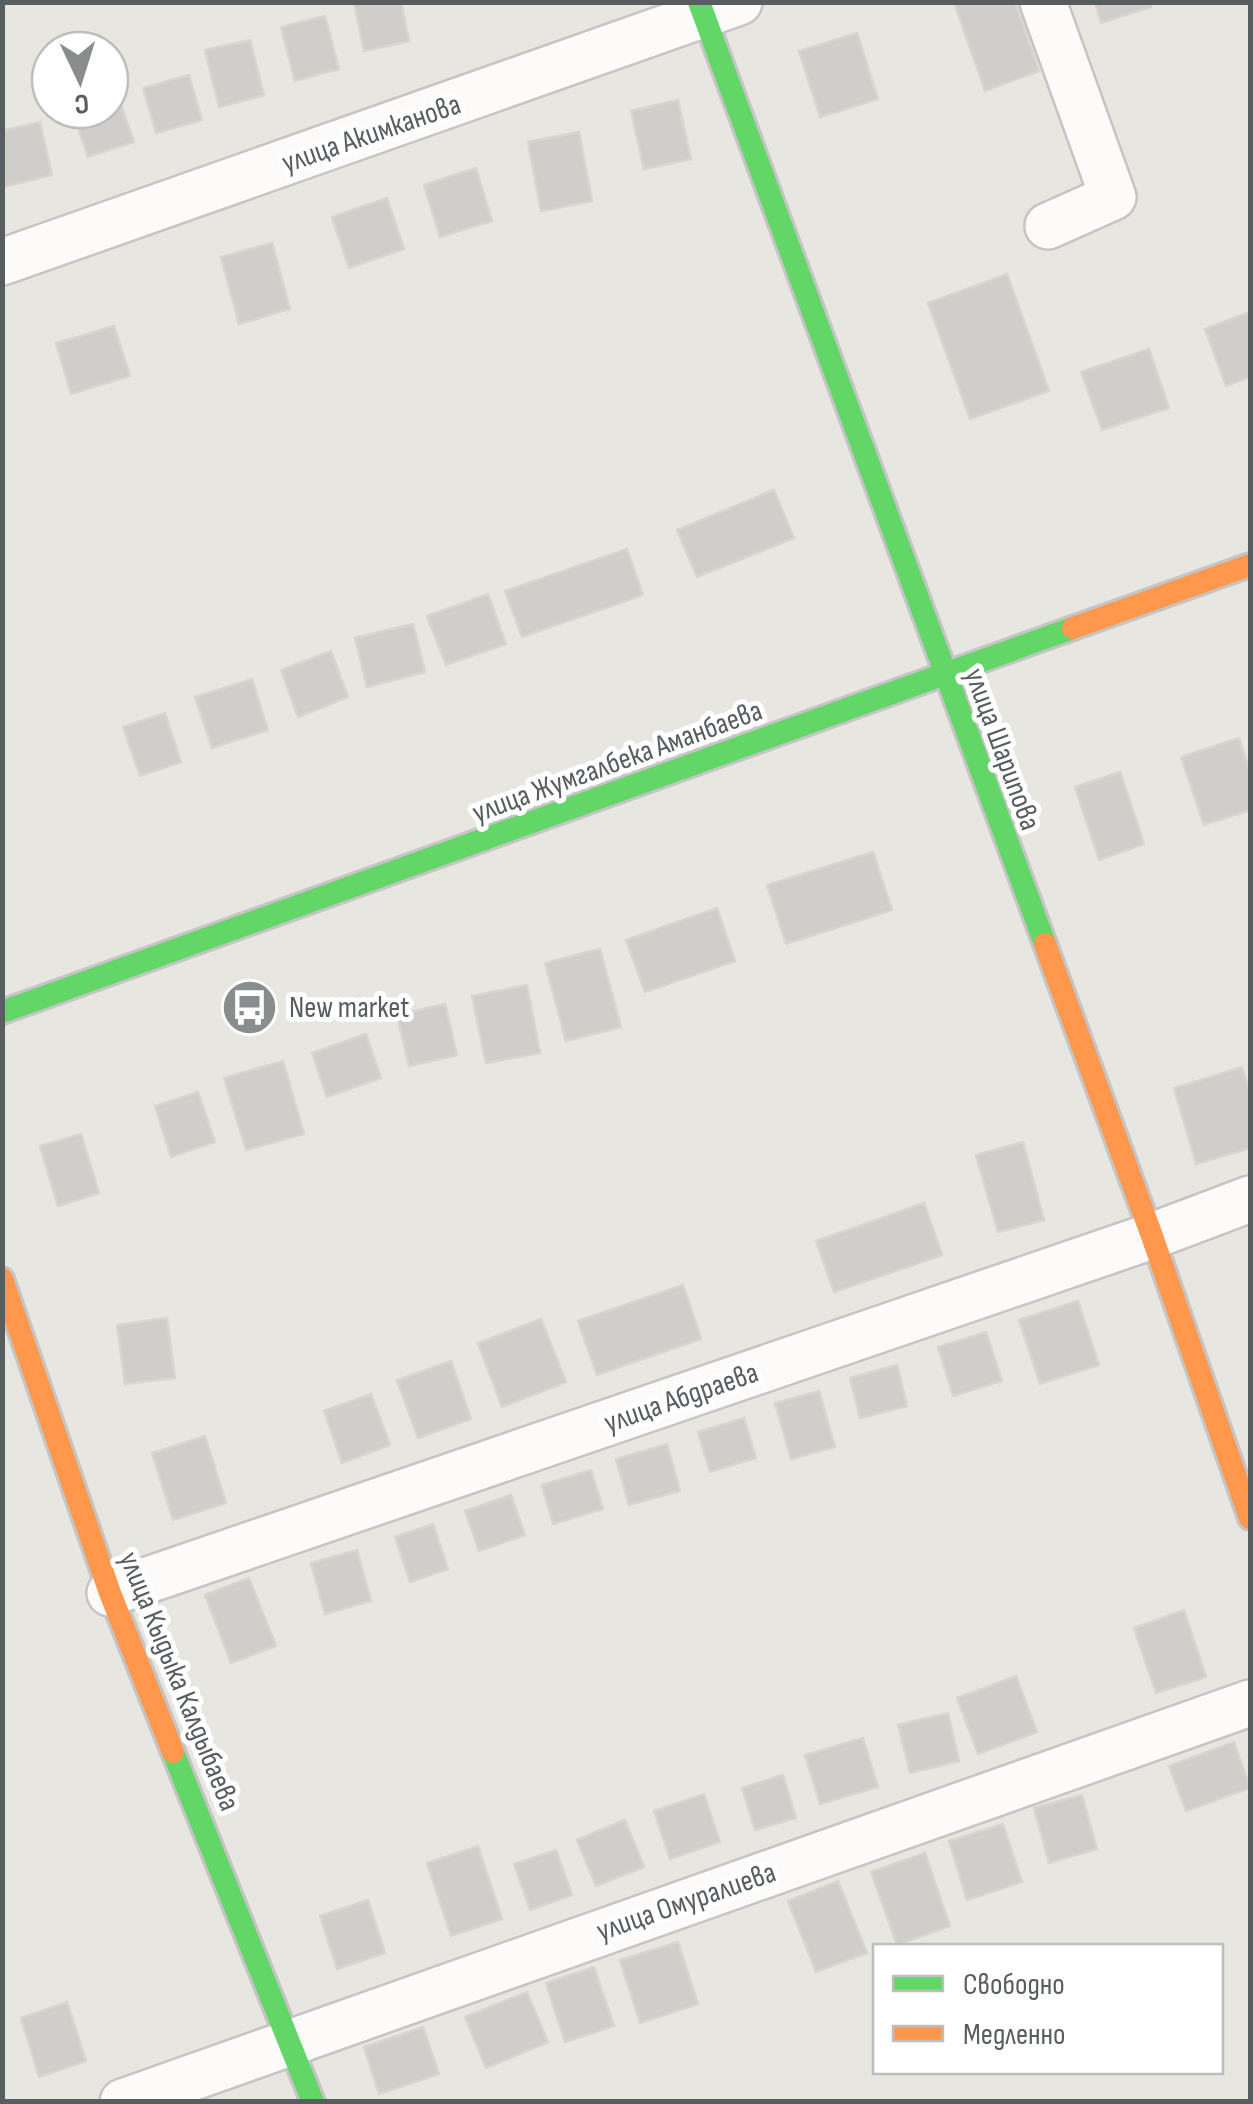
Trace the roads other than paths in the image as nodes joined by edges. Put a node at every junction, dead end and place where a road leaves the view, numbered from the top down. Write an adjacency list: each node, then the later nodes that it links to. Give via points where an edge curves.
1 (1043, 2): 3 (street, via 1113,197)
2 (714, 7): 4 (street, улица Акимканова); 6 (street, улица Шарипова)
3 (1048, 226)
4 (2, 262)
5 (1250, 565): 6 (street, улица Жумгалбека Аманбаева)
6 (944, 675): 7 (street, улица Жумгалбека Аманбаева); 9 (street, улица Шарипова)
7 (2, 1012)
8 (1250, 1198): 9 (street, улица Абдраева)
9 (1152, 1236): 11 (street, улица Шарипова); 12 (street, улица Абдраева)
10 (2, 1279): 12 (street, улица Кыдыка Калдыбаева)
11 (1250, 1518)
12 (110, 1593): 14 (street, улица Кыдыка Калдыбаева)
13 (1250, 1703): 14 (street, улица Омуралиева)
14 (291, 2040): 15 (street, улица Омуралиева); 16 (street, улица Кыдыка Калдыбаева)
15 (123, 2102)
16 (313, 2102)

